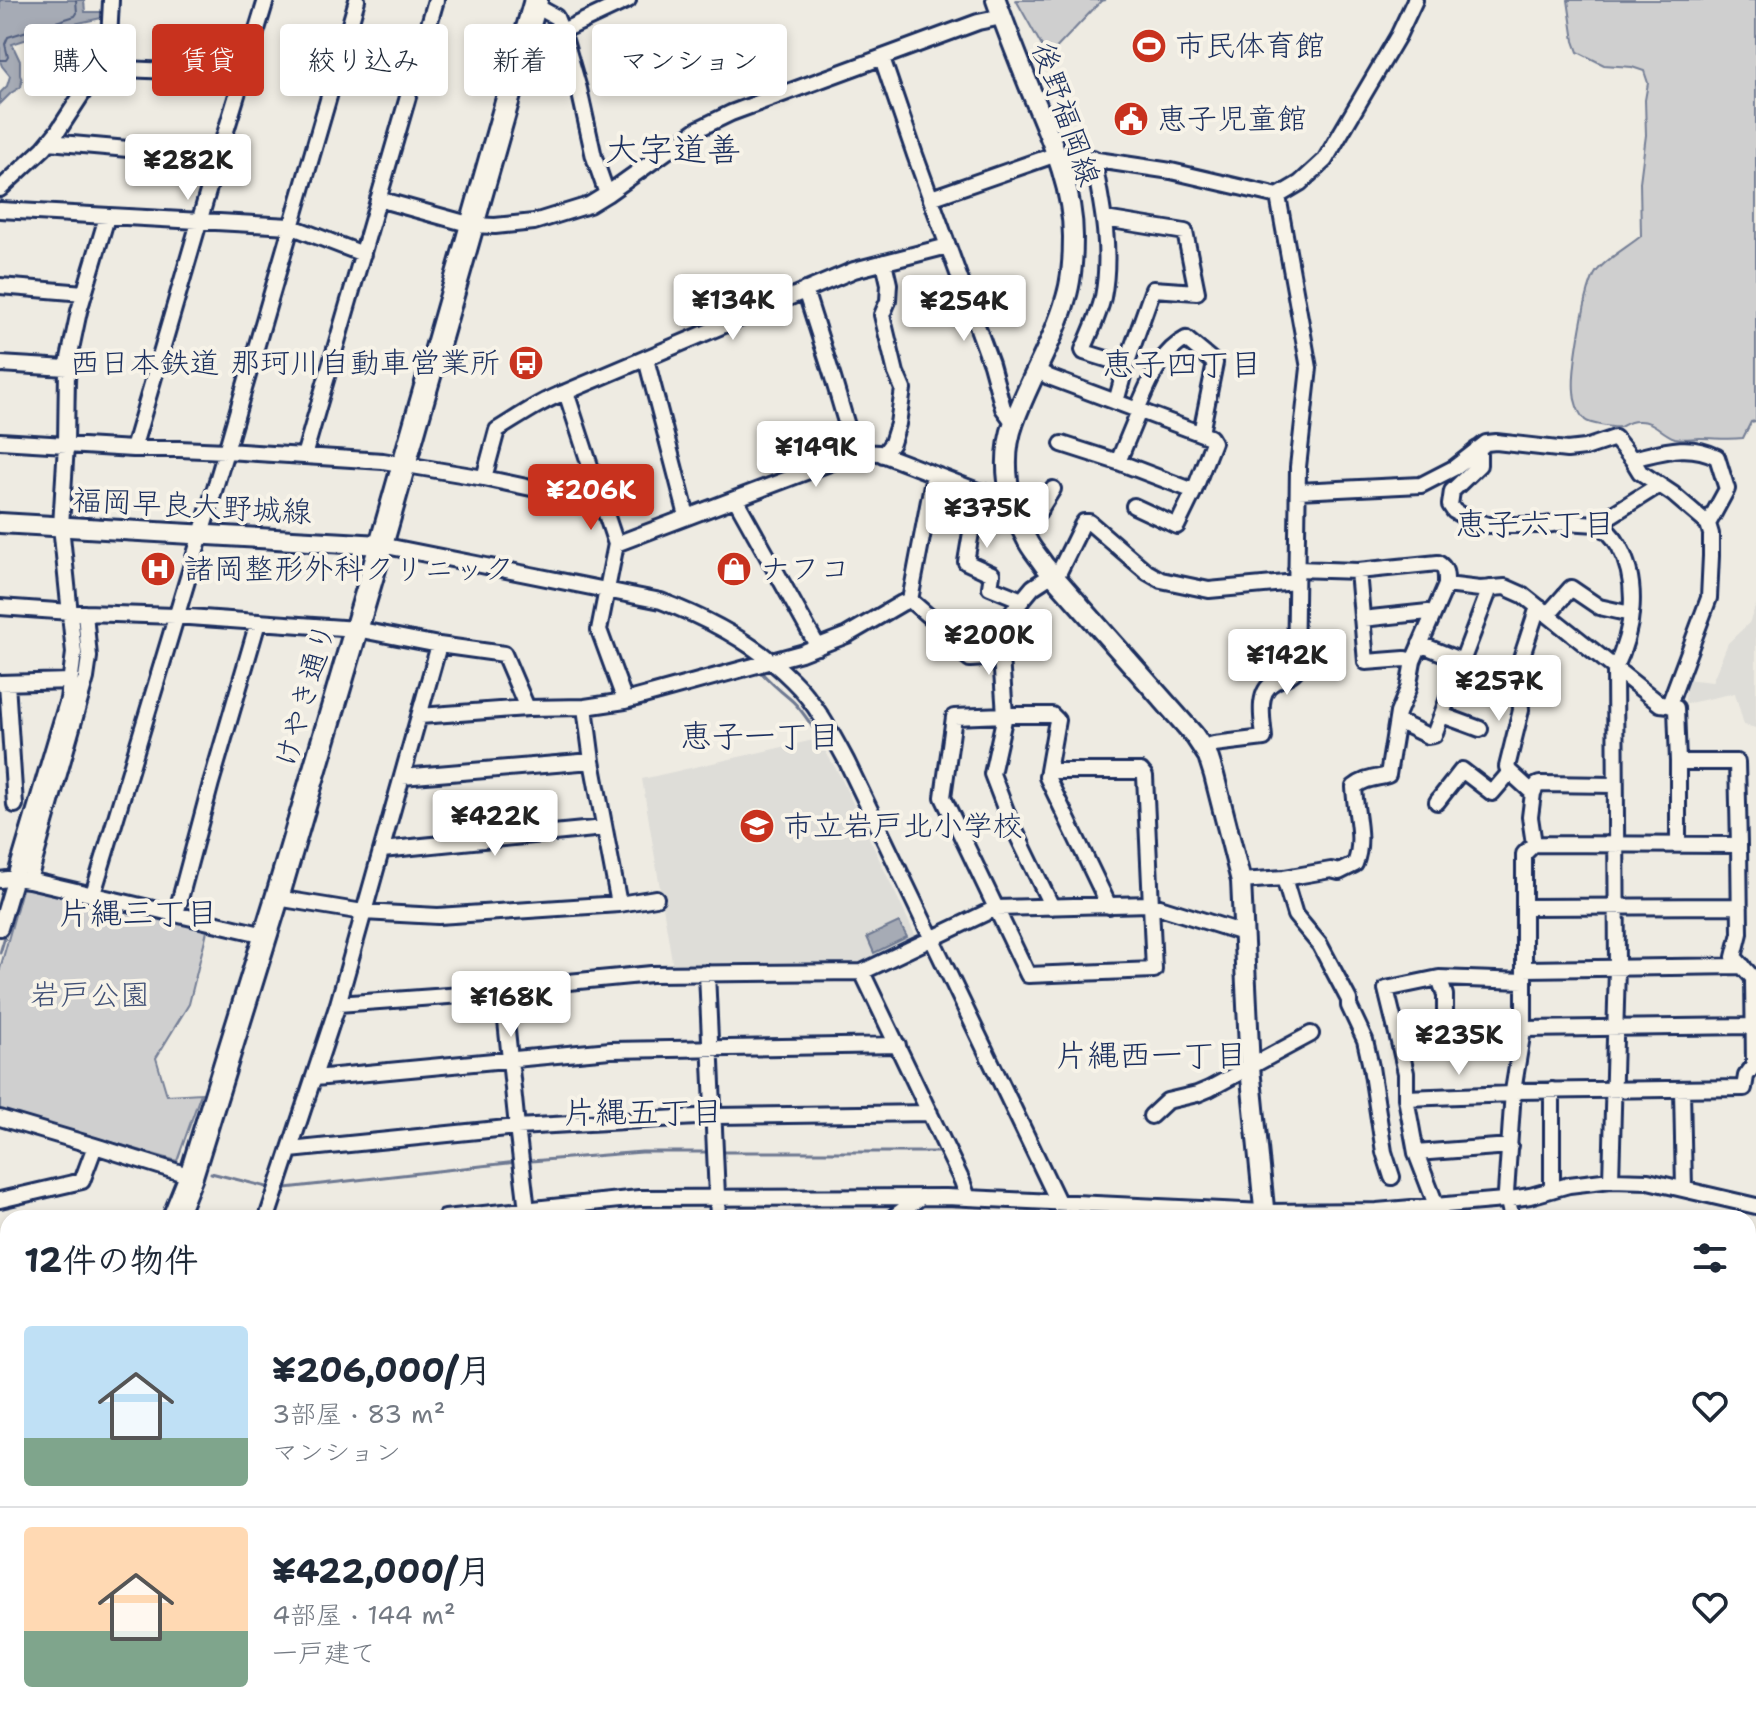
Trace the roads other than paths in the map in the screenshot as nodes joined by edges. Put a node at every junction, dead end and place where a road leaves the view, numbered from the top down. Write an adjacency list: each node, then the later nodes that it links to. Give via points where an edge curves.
1 (111, 0): 9 (street)
2 (266, 0): 10 (street)
3 (357, 0): 31 (street)
4 (436, 0): 25 (street)
5 (628, 0): 12 (street)
6 (1415, 0): 23 (street, via 1325,160)
7 (535, 2): 11 (street); 30 (highway, けやき通り)
8 (999, 8): 13 (street, via 978,22); 18 (main road, 後野福岡線)
9 (110, 24)
10 (259, 24)
11 (559, 24)
12 (576, 24)
13 (882, 58): 22 (street, via 698,129); 24 (street)
14 (576, 79): 22 (street)
15 (81, 96): 17 (street)
16 (237, 96): 19 (street)
17 (49, 142): 19 (street); 21 (street)
18 (1057, 154): 20 (street); 24 (street); 42 (main road, 後野福岡線, via 1071,222 1072,267 1060,318)
19 (218, 157): 29 (street)
20 (1093, 158): 23 (street); 28 (street)
21 (0, 189)
22 (607, 194): 30 (street, via 534,222)
23 (1278, 196): 67 (street, via 1309,368)
24 (931, 198): 32 (street)
25 (378, 199): 30 (street); 33 (street)
26 (0, 210): 27 (street)
27 (107, 217): 29 (street); 37 (street)
28 (1105, 219): 40 (street, via 1103,296 1083,350); 40 (street, via 1185,232 1197,292 1153,289)
29 (200, 222): 31 (street); 51 (street)
30 (472, 225): 59 (highway, けやき通り)
31 (290, 226): 33 (street); 53 (street)
32 (948, 246): 34 (street); 46 (street, via 1003,408)
33 (363, 254): 56 (street)
34 (884, 262): 36 (street); 55 (street, via 889,284 882,315 903,389 898,424)
35 (0, 286): 37 (street)
36 (805, 290): 38 (street); 54 (street)
37 (84, 293): 41 (street)
38 (646, 359): 43 (street); 71 (street)
39 (0, 364): 41 (street)
40 (1126, 365): 44 (street)
41 (67, 368): 50 (street)
42 (1037, 370): 44 (street); 46 (main road, 後野福岡線)
43 (566, 392): 60 (street); 62 (street, via 543,400 497,430)
44 (1116, 402): 45 (street)
45 (1138, 410): 47 (street); 47 (street, via 1158,364 1186,339 1215,363); 58 (street)
46 (1014, 423): 68 (main road, 後野福岡線)
47 (1201, 433): 66 (street, via 1213,442)
48 (0, 441): 50 (street)
49 (1062, 444): 58 (street)
50 (66, 445): 51 (street); 75 (street)
51 (133, 449): 53 (street)
52 (1477, 449): 57 (street, via 1496,442 1567,450 1615,438); 67 (street, via 1421,485); 73 (street, via 1479,465 1449,498 1454,511 1500,526)
53 (226, 451): 56 (street); 76 (street)
54 (855, 453): 55 (street); 69 (street)
55 (883, 455): 61 (street)
56 (304, 456): 59 (street)
57 (1632, 459): 63 (street); 74 (street, via 1688,449 1717,457 1727,489)
58 (1118, 462): 66 (street)
59 (403, 465): 62 (street); 79 (highway, けやき通り)
60 (592, 472): 62 (street, via 536,489); 78 (street)
61 (934, 474): 65 (street); 86 (street)
62 (484, 478)
63 (1659, 485): 73 (street); 74 (street)
64 (1053, 489): 77 (street)
65 (978, 491): 68 (street); 87 (street, via 966,562 992,574 990,587)
66 (1194, 491): 70 (street, via 1177,526)
67 (1298, 491): 82 (street)
68 (1009, 493): 77 (main road, 後野福岡線)
69 (736, 500): 71 (street); 99 (street)
70 (1134, 506)
71 (687, 516): 78 (street)
72 (0, 523): 75 (main road, 福岡早良大野城線)
73 (1597, 524): 92 (street, via 1626,559)
74 (1708, 524): 108 (street, via 1709,598)
75 (61, 526): 76 (main road, 福岡早良大野城線); 90 (street)
76 (199, 534): 79 (main road, 福岡早良大野城線); 93 (street)
77 (1024, 535): 81 (main road, 後野福岡線)
78 (616, 544): 85 (street)
79 (381, 545): 85 (street); 96 (highway, けやき通り)
80 (1358, 571): 82 (street, via 1308,568); 83 (street, via 1438,563); 94 (street)
81 (1055, 576): 82 (street, via 1084,522 1154,577 1176,584 1209,590); 87 (street, via 1033,587); 116 (main road, 後野福岡線)
82 (1296, 576): 116 (street, via 1295,671 1265,692 1264,738)
83 (1446, 585): 84 (street); 91 (street)
84 (1490, 588): 89 (street, via 1515,591); 102 (street)
85 (607, 590): 103 (street, via 697,614); 107 (street, via 599,630)
86 (910, 600): 99 (street); 100 (street, via 933,620 961,622 970,659)
87 (1022, 600): 100 (street, via 1008,617)
88 (0, 607): 90 (street)
89 (1544, 611): 92 (street, via 1571,588 1599,607); 104 (street); 120 (street, via 1536,613 1519,665 1521,710)
90 (77, 612): 93 (street); 105 (street); 134 (street, via 89,657 86,678)
91 (1432, 613): 94 (street); 97 (street)
92 (1631, 614): 104 (street)
93 (175, 616): 95 (street); 136 (street)
94 (1362, 619): 101 (street, via 1366,662)
95 (258, 622): 96 (street); 148 (street)
96 (356, 629): 98 (street); 137 (highway, けやき通り)
97 (1420, 644): 101 (street); 102 (street)
98 (439, 645): 110 (street, via 504,654); 113 (street)
99 (818, 647): 103 (street)
100 (1001, 657): 111 (street)
101 (1413, 661): 114 (street)
102 (1462, 661): 112 (street)
103 (771, 662): 107 (street); 152 (street, via 793,681 830,730)
104 (1615, 669): 108 (street, via 1660,704); 122 (street)
105 (71, 681): 106 (street); 125 (street)
106 (3, 683): 126 (street)
107 (625, 701): 109 (street)
108 (1669, 705): 118 (street, via 1676,708)
109 (585, 707): 110 (street); 117 (street)
110 (527, 708): 113 (street)
111 (1005, 715): 119 (street, via 1055,717); 144 (street, via 992,774); 146 (street, via 954,717 943,797)
112 (1442, 715): 114 (street, via 1434,735 1428,736); 115 (street)
113 (420, 716): 121 (street)
114 (1397, 721): 133 (street, via 1388,775 1364,779 1354,787 1360,838 1355,864 1339,872)
115 (1480, 729)
116 (1203, 747): 135 (main road, 後野福岡線)
117 (592, 761): 121 (street); 127 (street)
118 (1678, 762): 130 (street); 131 (street, via 1737,762)
119 (1048, 771): 140 (street, via 1141,771 1145,776); 141 (street)
120 (1510, 772): 123 (street); 124 (street, via 1492,793 1462,770)
121 (402, 777): 132 (street)
122 (1615, 785): 123 (street, via 1540,784); 129 (street)
123 (1533, 793): 128 (street)
124 (1437, 802)
125 (36, 803): 126 (street); 134 (street)
126 (8, 806)
127 (604, 828): 132 (street); 139 (street)
128 (1534, 844): 129 (street); 145 (street, via 1524,854)
129 (1616, 845): 130 (street); 142 (street)
130 (1678, 845): 131 (street)
131 (1739, 845): 143 (street)
132 (382, 850): 147 (street)
133 (1284, 878): 135 (street); 187 (street, via 1295,915 1320,945 1365,1040)
134 (15, 879): 136 (street); 149 (street)
135 (1241, 881): 150 (main road, 後野福岡線)
136 (93, 894): 148 (street)
137 (277, 898): 147 (street); 151 (highway, けやき通り)
138 (656, 898): 139 (street)
139 (619, 904): 147 (street, via 438,916)
140 (1150, 904): 141 (street); 146 (street, via 1154,970 1028,975); 150 (street)
141 (1109, 906): 144 (street)
142 (1617, 906): 143 (street); 145 (street); 154 (street)
143 (1740, 906): 153 (street, via 1734,957)
144 (1052, 907): 146 (street)
145 (1524, 907): 157 (street)
146 (996, 908): 152 (street)
147 (363, 912): 160 (street)
148 (176, 914): 151 (street)
149 (0, 928)
150 (1243, 933): 170 (main road, 後野福岡線)
151 (265, 935): 186 (highway, けやき通り)
152 (933, 939): 155 (street); 196 (street)
153 (1743, 966): 154 (street); 161 (street, via 1753,978)
154 (1617, 968): 157 (street); 162 (street)
155 (862, 972): 156 (street); 167 (street)
156 (707, 973): 159 (street, via 613,977); 168 (street)
157 (1524, 975): 158 (street); 163 (street)
158 (1439, 978): 165 (street, via 1445,995); 166 (street, via 1386,989)
159 (503, 992): 160 (street); 169 (street)
160 (338, 1004): 171 (street)
161 (1753, 1026): 162 (street); 172 (street, via 1754,1065 1744,1088)
162 (1614, 1028): 163 (street); 174 (street)
163 (1522, 1033): 165 (street); 175 (street)
164 (1311, 1034): 170 (street)
165 (1445, 1040): 166 (street)
166 (1399, 1042): 176 (street)
167 (898, 1045): 168 (street); 177 (street)
168 (711, 1048): 169 (street); 178 (street)
169 (510, 1058): 171 (street); 181 (street)
170 (1250, 1068): 179 (street, via 1197,1094 1167,1101); 207 (main road, 後野福岡線)
171 (315, 1078): 184 (street)
172 (1682, 1089): 174 (street); 189 (street)
173 (1552, 1090): 174 (street); 175 (street); 190 (street)
174 (1613, 1090): 188 (street)
175 (1513, 1092): 176 (street); 183 (street)
176 (1406, 1098): 185 (street)
177 (930, 1113): 178 (street); 193 (street)
178 (715, 1116): 181 (street); 192 (street)
179 (1151, 1116)
180 (0, 1118): 182 (street)
181 (517, 1127): 184 (street); 201 (street)
182 (95, 1146): 186 (street); 194 (street, via 82,1181)
183 (1510, 1146): 185 (street); 195 (street)
184 (290, 1150): 200 (street)
185 (1416, 1153): 197 (street)
186 (191, 1176): 199 (highway, けやき通り)
187 (1392, 1177)
188 (1611, 1180): 189 (street); 190 (street)
189 (1684, 1189): 198 (street)
190 (1552, 1190): 195 (street)
191 (921, 1197): 192 (street); 193 (street); 204 (street)
192 (718, 1198): 202 (street, via 639,1198); 203 (street)
193 (968, 1198): 196 (street)
194 (0, 1200)
195 (1507, 1200): 197 (street); 209 (street)
196 (1058, 1202): 205 (street); 206 (street)
197 (1436, 1205): 208 (street)
198 (1756, 1206)
199 (177, 1210)
200 (270, 1210)
201 (527, 1210)
202 (556, 1210)
203 (718, 1210)
204 (905, 1210)
205 (1062, 1210)
206 (1185, 1210)
207 (1264, 1210)
208 (1400, 1210)
209 (1510, 1210)

